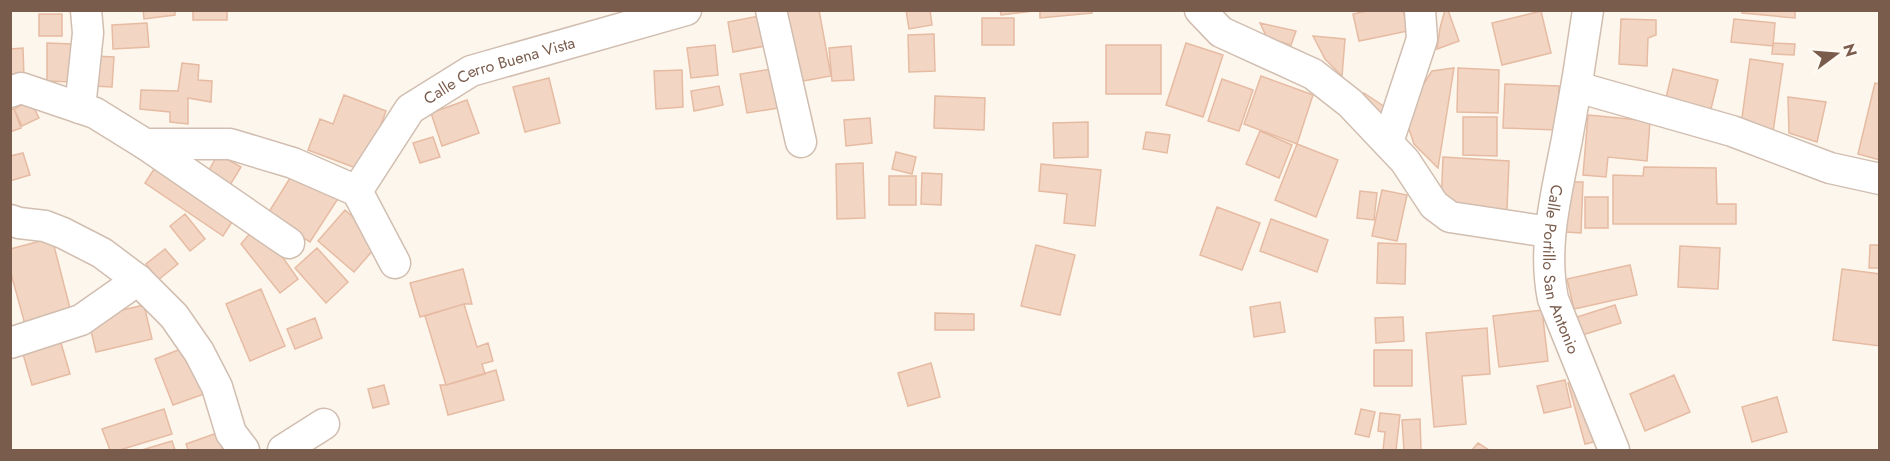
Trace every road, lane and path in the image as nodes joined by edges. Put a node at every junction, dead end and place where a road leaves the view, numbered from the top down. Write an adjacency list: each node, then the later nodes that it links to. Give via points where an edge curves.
1 (86, 10): 9 (street, via 88,33)
2 (686, 10): 14 (street, Calle Cerro Buena Vista, via 471,71 410,109)
3 (771, 10): 10 (street)
4 (1200, 10): 11 (street, via 1221,32 1313,74 1350,103)
5 (1420, 10): 11 (street, via 1422,39)
6 (1588, 10): 7 (street, Calle Portillo San Antonio)
7 (1577, 87): 13 (street, via 1732,131 1830,168); 16 (street, Calle Portillo San Antonio)
8 (10, 92): 9 (street, via 21,88)
9 (80, 108): 12 (street)
10 (801, 142)
11 (1388, 142): 16 (street, via 1434,205 1450,217)
12 (145, 144): 14 (street, via 230,144 293,163); 17 (street)
13 (1880, 180)
14 (357, 191): 18 (street)
15 (10, 220): 19 (street, via 63,233)
16 (1549, 232): 24 (street, Calle Portillo San Antonio, via 1553,299)
17 (289, 243)
18 (395, 263)
19 (138, 280): 20 (street, via 81,320); 22 (street, via 174,316 199,352 217,387 231,433)
20 (10, 343)
21 (324, 424): 23 (street)
22 (244, 450)
23 (283, 450)
24 (1614, 450)

